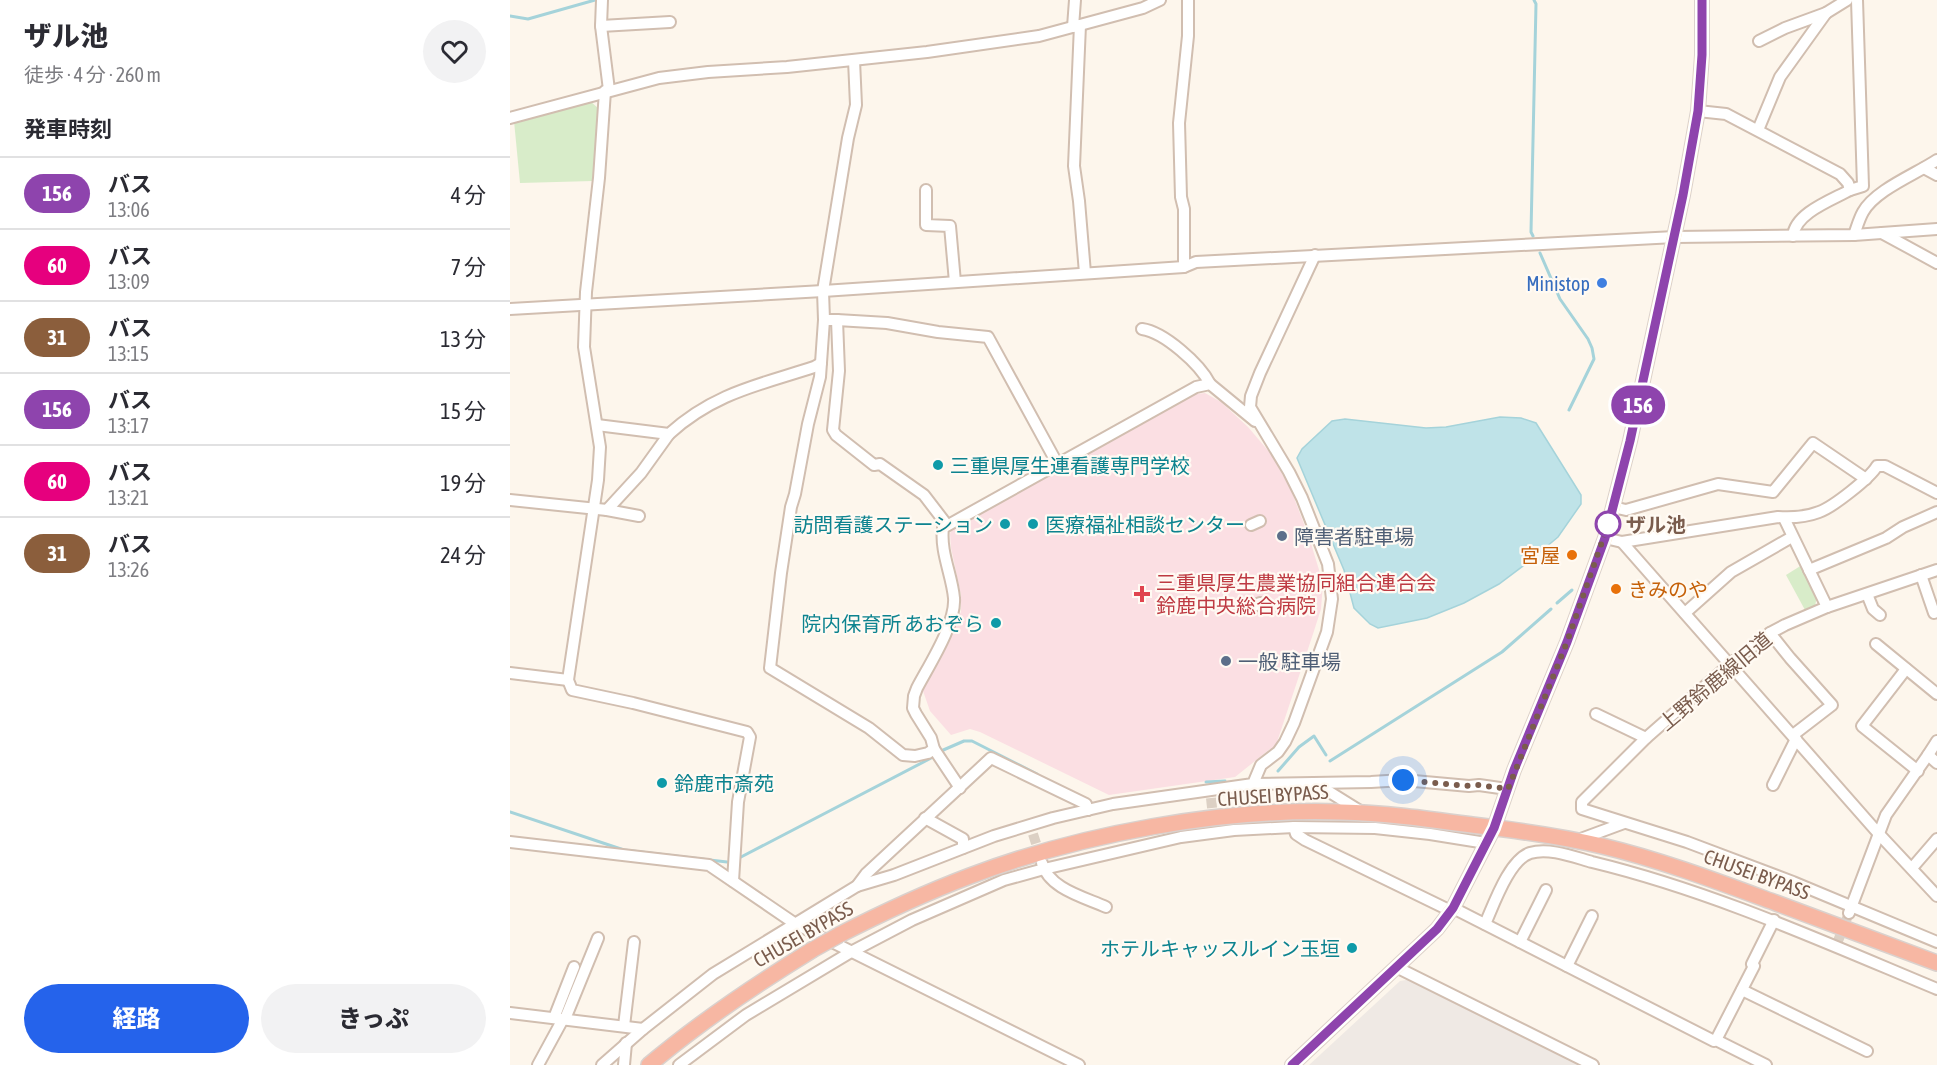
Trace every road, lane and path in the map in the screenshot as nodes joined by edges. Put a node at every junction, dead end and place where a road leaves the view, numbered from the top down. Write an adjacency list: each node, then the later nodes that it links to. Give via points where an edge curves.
1 (1075, 0): 11 (street)
2 (1160, 0): 11 (street)
3 (1702, 0): 15 (main road)
4 (1847, 0): 8 (street)
5 (1857, 0): 22 (street, via 1863,186)
6 (1188, 1): 30 (street, via 1179,123)
7 (602, 3): 10 (street)
8 (1826, 13): 12 (street); 17 (street, via 1780,77)
9 (670, 22): 10 (street)
10 (601, 26): 14 (street)
11 (1077, 26): 13 (street, via 1039,36); 31 (street, via 1074,166)
12 (1759, 41)
13 (854, 60): 14 (street, via 659,78); 33 (street, via 856,105)
14 (607, 91): 16 (street); 34 (street)
15 (1698, 111): 17 (street, via 1726,114); 27 (main road)
16 (510, 118)
17 (1758, 130): 22 (street, via 1840,174)
18 (1937, 160): 19 (street)
19 (1924, 168): 20 (street); 25 (street, via 1869,204)
20 (1937, 175)
21 (926, 189): 32 (street, via 926,225 950,226)
22 (1850, 190): 26 (street, via 1817,207 1798,223)
23 (1937, 229): 24 (street)
24 (1882, 233): 25 (street); 29 (street)
25 (1854, 235): 26 (street)
26 (1793, 236): 27 (street)
27 (1675, 237): 28 (street); 48 (main road)
28 (1315, 255): 30 (street, via 1196,262); 42 (street, via 1251,396 1250,407)
29 (1937, 263)
30 (1184, 267): 31 (street)
31 (1085, 273): 32 (street)
32 (955, 282): 33 (street)
33 (823, 291): 34 (street); 36 (street)
34 (586, 305): 35 (street); 41 (street, via 584,347)
35 (510, 309)
36 (824, 320): 37 (street); 39 (street)
37 (837, 320): 44 (street, via 988,337); 54 (street, via 839,371 833,430 874,465 880,464 924,495)
38 (1142, 329): 40 (street, via 1177,347)
39 (821, 363): 43 (street, via 714,402); 77 (street, via 791,507 770,668 869,728 903,755 915,756)
40 (1210, 384): 42 (street); 44 (street, via 1196,387)
41 (597, 425): 43 (street); 49 (street, via 600,447)
42 (1260, 425): 82 (street, via 1302,498 1328,564 1332,599 1327,632 1290,734 1278,752 1261,765)
43 (669, 434): 50 (street)
44 (1058, 465): 54 (street)
45 (1866, 479): 46 (street, via 1877,466 1885,466); 48 (street, via 1814,443 1773,492 1718,484 1626,510); 53 (street, via 1821,512)
46 (1937, 493)
47 (510, 500): 49 (street)
48 (1613, 507): 56 (main road)
49 (594, 509): 50 (street); 71 (street)
50 (607, 510): 52 (street)
51 (1937, 512): 58 (street)
52 (639, 516)
53 (1784, 518): 55 (street); 57 (street)
54 (946, 525): 77 (street, via 942,535 954,598 953,615 914,696 916,714)
55 (1792, 537): 58 (street); 63 (street, via 1731,572)
56 (1605, 538): 57 (street); 85 (main road)
57 (1622, 542): 63 (street)
58 (1809, 570): 62 (street)
59 (1937, 570): 60 (street, 上野鈴鹿線旧道)
60 (1921, 575): 61 (street, 上野鈴鹿線旧道); 64 (street)
61 (1867, 594): 62 (street, 上野鈴鹿線旧道); 65 (street)
62 (1827, 607): 66 (street, 上野鈴鹿線旧道)
63 (1685, 613): 68 (street)
64 (1934, 613)
65 (1880, 615)
66 (1770, 633): 68 (street, 上野鈴鹿線旧道); 74 (street, via 1833,705)
67 (1876, 644): 69 (street)
68 (1729, 664): 74 (street); 75 (street, 上野鈴鹿線旧道)
69 (1906, 669): 72 (street); 80 (street, via 1862,726)
70 (510, 673): 71 (street)
71 (568, 680): 100 (street, via 572,690 747,732 750,737 738,802)
72 (1937, 694)
73 (1596, 714): 75 (street)
74 (1795, 737): 83 (street); 92 (street)
75 (1646, 738): 89 (street, 上野鈴鹿線旧道, via 1582,802 1582,809)
76 (1937, 741): 78 (street)
77 (934, 749): 84 (street)
78 (1928, 755): 79 (street); 80 (street)
79 (1937, 763)
80 (1918, 771): 92 (street, via 1886,815)
81 (1314, 783): 82 (street); 85 (street, via 1403,780); 87 (street)
82 (1253, 784): 86 (street, via 1211,794 1154,797)
83 (1773, 785)
84 (960, 788): 86 (street, via 991,758 1086,804); 88 (street)
85 (1508, 789): 91 (main road)
86 (1088, 810): 97 (street)
87 (1362, 813): 91 (highway, CHUSEI BYPASS); 133 (highway, CHUSEI BYPASS, bridge, via 1285,813 1150,828 1091,840 973,875 919,896 812,950 716,1012)
88 (925, 818): 97 (street, via 963,839); 101 (street)
89 (1624, 823): 94 (street); 106 (street, via 1687,842)
90 (1293, 827): 96 (street, via 1375,828); 98 (street, via 1215,830); 105 (street, via 1305,840)
91 (1494, 828): 94 (highway, CHUSEI BYPASS); 96 (main road)
92 (1878, 833): 99 (street); 106 (street)
93 (1937, 839): 99 (street)
94 (1575, 841): 116 (highway, CHUSEI BYPASS, via 1699,875)
95 (510, 842): 100 (street, via 709,865)
96 (1486, 843): 105 (main road)
97 (963, 848): 101 (street)
98 (1042, 864): 104 (street, via 1054,883); 115 (street, via 912,920)
99 (1912, 868): 103 (street)
100 (733, 881): 109 (street)
101 (857, 886): 109 (street)
102 (1546, 890): 113 (street)
103 (1937, 896)
104 (1106, 907)
105 (1452, 909): 110 (street); 118 (main road, via 1437,929)
106 (1850, 909): 114 (street)
107 (1592, 916): 117 (street)
108 (1774, 920): 110 (street, via 1625,870 1541,851 1529,853 1511,869); 120 (street); 121 (street)
109 (794, 923): 115 (street); 125 (street, via 713,974)
110 (1485, 924): 113 (street)
111 (598, 938): 123 (street)
112 (634, 942): 124 (street)
113 (1520, 942): 117 (street)
114 (1937, 942)
115 (851, 952): 134 (street, via 746,1015); 135 (street)
116 (1937, 963)
117 (1567, 966): 126 (street)
118 (1396, 967): 136 (main road); 137 (street)
119 (574, 968): 123 (street)
120 (1937, 989)
121 (1742, 990): 126 (street); 128 (street)
122 (510, 1013): 123 (street)
123 (561, 1018): 124 (street); 130 (street)
124 (624, 1026): 125 (street)
125 (643, 1029): 127 (street)
126 (1716, 1040): 129 (street)
127 (627, 1043): 131 (street); 132 (street)
128 (1867, 1051)
129 (1763, 1064)
130 (538, 1065)
131 (602, 1065)
132 (624, 1065)
133 (649, 1065)
134 (679, 1065)
135 (1079, 1065)
136 (1292, 1065)
137 (1593, 1065)

